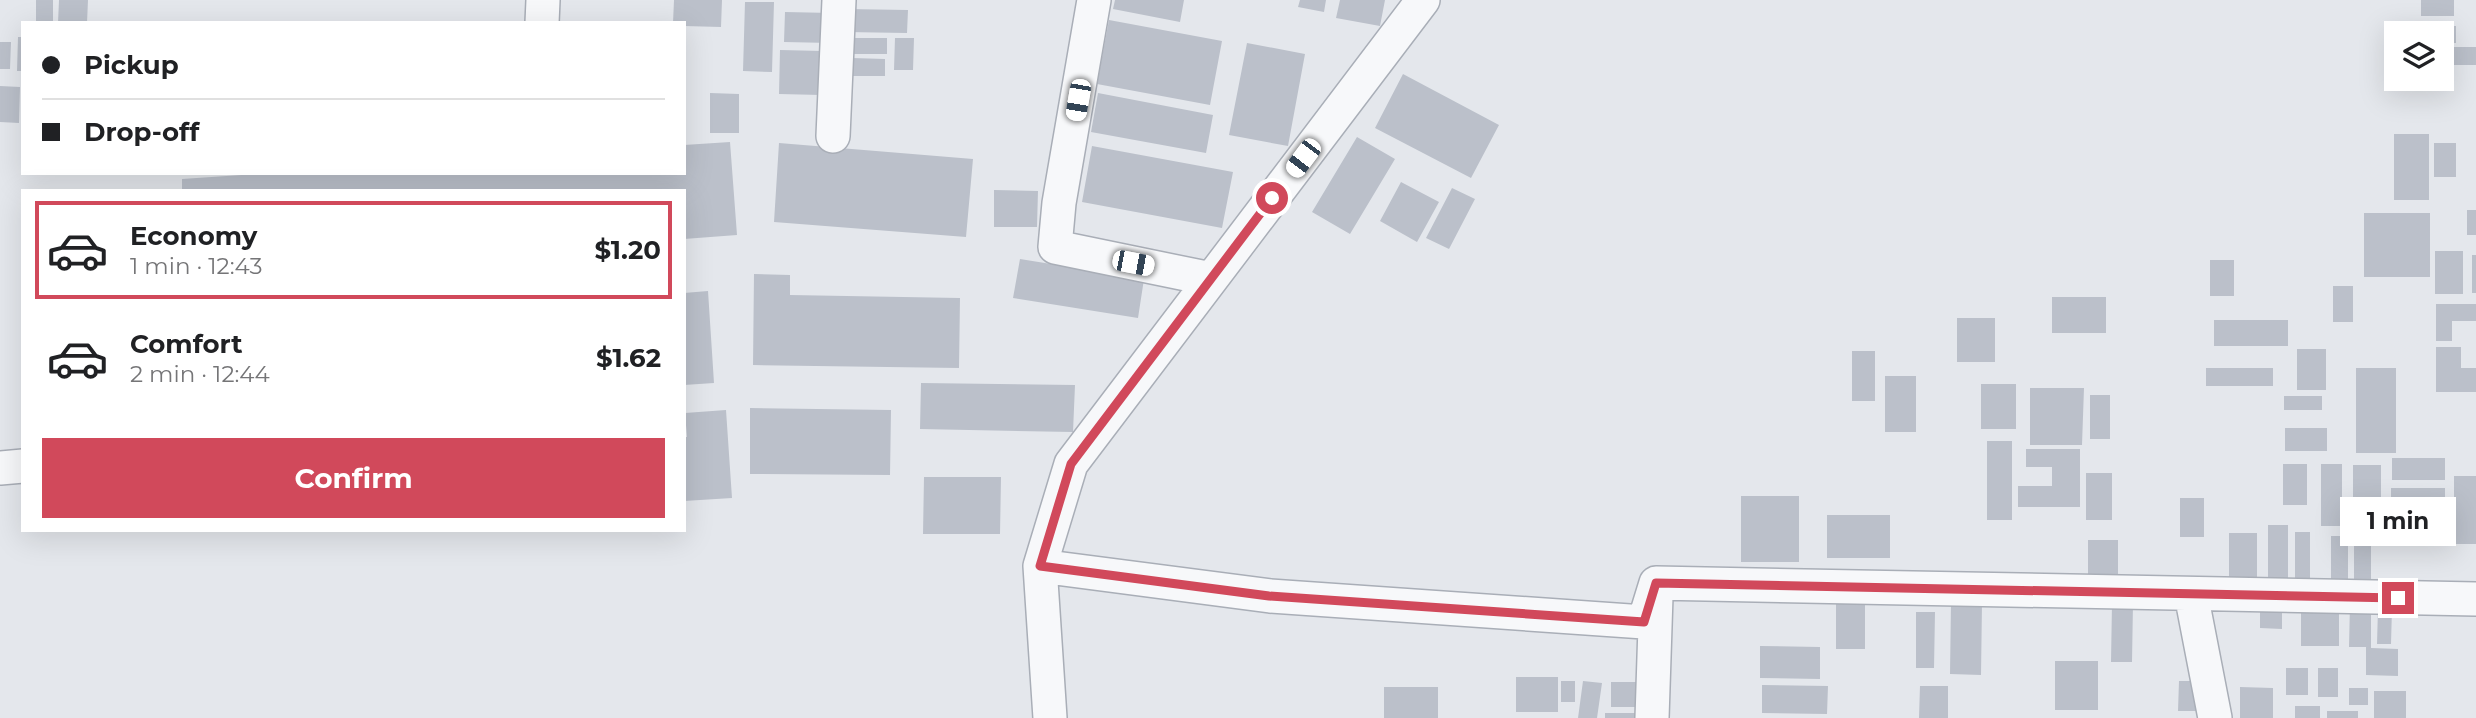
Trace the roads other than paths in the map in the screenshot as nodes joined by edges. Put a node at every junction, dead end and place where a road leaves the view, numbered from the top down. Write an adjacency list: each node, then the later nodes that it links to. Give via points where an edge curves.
1 (543, 0): 5 (street)
2 (839, 0): 6 (street)
3 (1094, 0): 7 (street, via 1055,247)
4 (1423, 0): 7 (street)
5 (542, 21)
6 (833, 136)
7 (1211, 279): 10 (street, via 1071,464)
8 (21, 466): 9 (street)
9 (0, 468)
10 (1040, 566): 11 (street, via 1269,596 1644,622); 14 (street)
11 (1656, 583): 12 (street); 15 (street)
12 (2191, 594): 13 (street); 16 (street)
13 (2476, 599)
14 (1050, 718)
15 (1653, 718)
16 (2215, 718)

